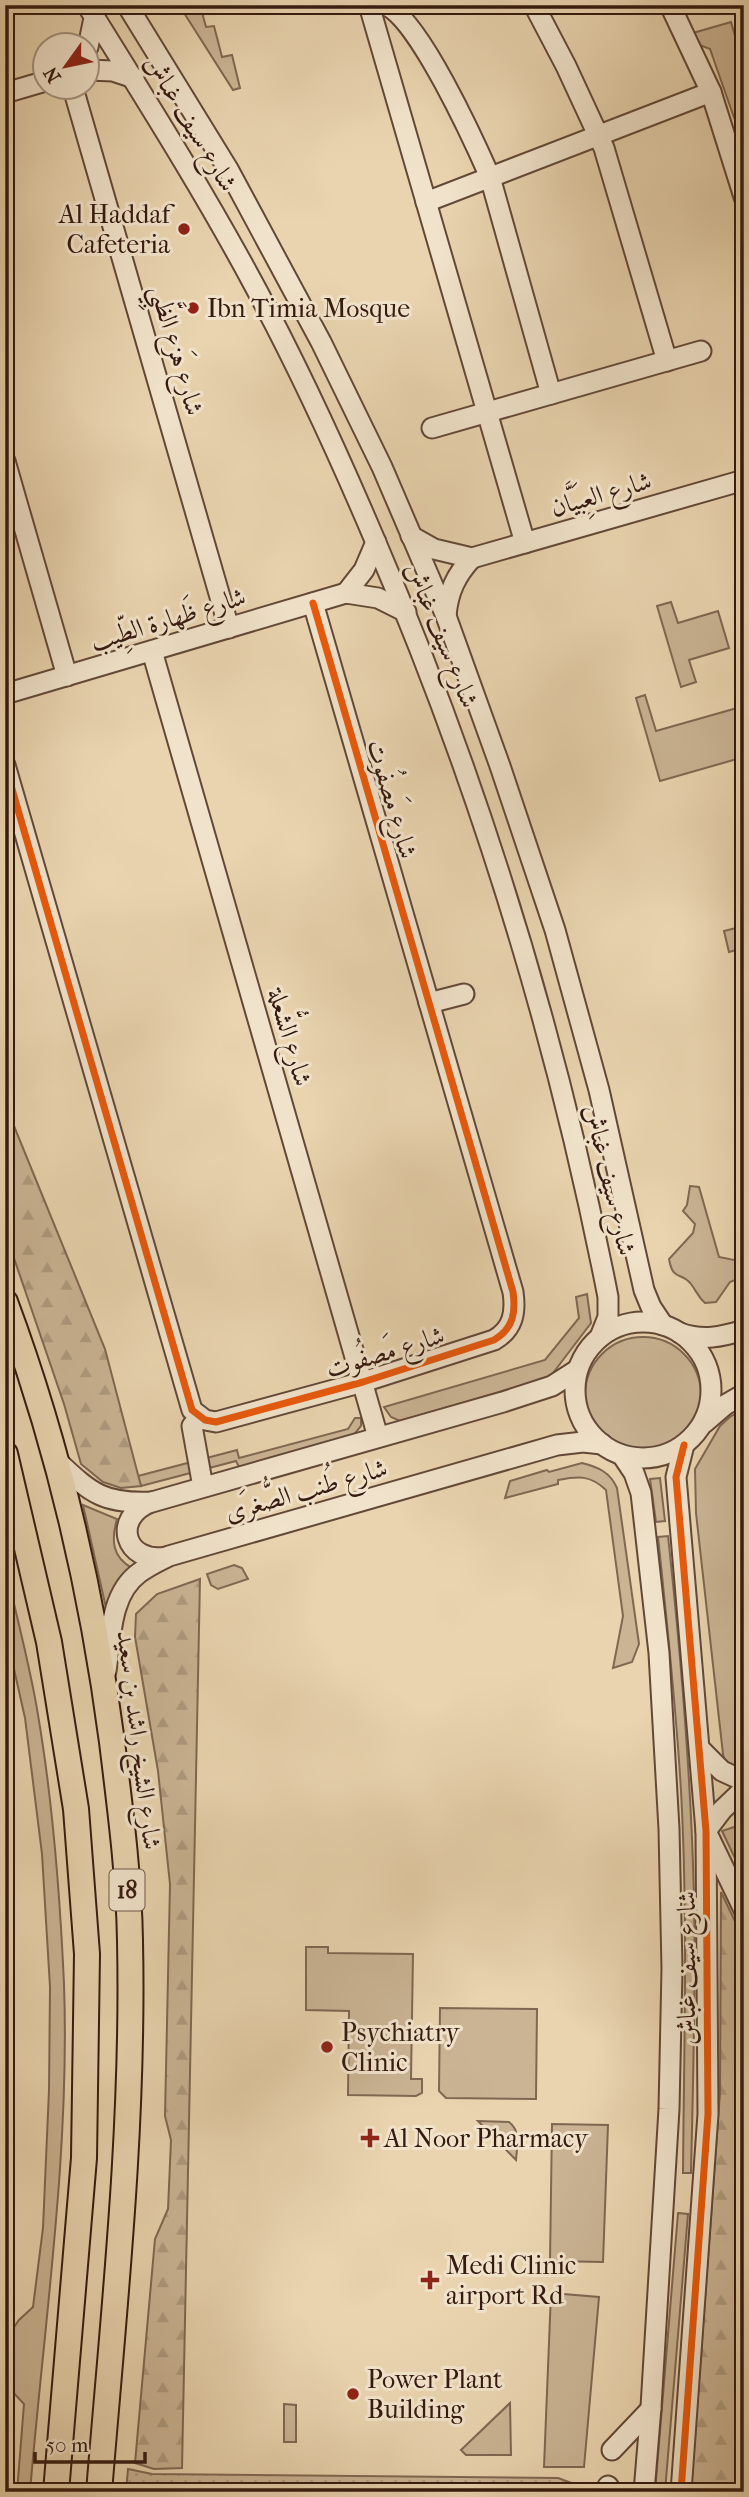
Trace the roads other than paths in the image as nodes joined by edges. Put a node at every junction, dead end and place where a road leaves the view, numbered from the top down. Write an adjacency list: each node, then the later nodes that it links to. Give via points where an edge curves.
1 (127, 5): 24 (street, شارع سيف غباش, via 228,169 282,268 352,405)
2 (534, 5): 13 (street)
3 (670, 5): 10 (street)
4 (375, 6): 14 (street, via 399,13 464,120); 16 (street)
5 (91, 11): 6 (street); 8 (street, شارع سيف غباش)
6 (89, 32)
7 (102, 71): 8 (street)
8 (134, 78): 25 (street, شارع سيف غباش, via 253,284 312,399)
9 (32, 85): 11 (street)
10 (711, 92): 13 (street); 15 (street)
11 (5, 93)
12 (77, 102): 32 (street, شارع هَزع الظَّبِي)
13 (598, 135): 14 (street); 18 (street)
14 (490, 177): 16 (street); 19 (street)
15 (744, 197)
16 (426, 202): 20 (street)
17 (701, 351): 18 (street)
18 (667, 361): 19 (street)
19 (551, 394): 20 (street)
20 (488, 412): 21 (street); 26 (street)
21 (432, 428)
22 (5, 461): 34 (street)
23 (744, 480): 26 (street, شارع العِبَيَّان)
24 (411, 536): 27 (street, شارع العِبَيَّان, via 434,550); 31 (street, شارع سيف غباش)
25 (376, 542): 28 (street, via 364,570); 30 (street, شارع سيف غباش)
26 (525, 543): 27 (street, شارع العِبَيَّان)
27 (472, 558): 31 (street, via 450,590)
28 (346, 593): 29 (street, شارع ظَهارة الطِّيب); 30 (street, شارع ظَهارة الطِّيب, via 378,598)
29 (313, 603): 32 (street, شارع ظَهارة الطِّيب); 38 (street, شارع مَصفُوت)
30 (406, 612): 42 (street, شارع سيف غباش, via 488,833 549,1037 608,1297 608,1317)
31 (446, 616): 40 (street, شارع سيف غباش, via 555,930 599,1090 644,1290 651,1307)
32 (229, 628): 33 (street, شارع ظَهارة الطِّيب)
33 (152, 651): 34 (street, شارع ظَهارة الطِّيب); 44 (street, شارع الشُّعلة)
34 (67, 676): 35 (street, شارع ظَهارة الطِّيب)
35 (5, 694)
36 (5, 765): 46 (street, via 188,1400)
37 (464, 994): 38 (street)
38 (429, 1003): 44 (street, شارع مَصفُوت, via 515,1312 510,1326 494,1340)
39 (5, 1302): 53 (main road, شارع الشيخ راشد بن سعيد / 18)
40 (671, 1328): 41 (street, via 700,1338); 42 (street, via 653,1322 630,1323); 47 (street, via 696,1348 708,1369 710,1405)
41 (744, 1330)
42 (600, 1337): 43 (street)
43 (578, 1370): 48 (street, شارع طُنب الصُّغرَى, via 539,1391); 49 (street, via 575,1394 580,1417)
44 (363, 1382): 46 (street, شارع مَصفُوت, via 216,1422); 48 (street, شارع الشُّعلة)
45 (744, 1395): 47 (street, via 716,1411)
46 (199, 1417): 54 (street, via 193,1423 194,1437)
47 (701, 1427): 50 (street)
48 (378, 1437): 54 (street, شارع طُنب الصُّغرَى)
49 (602, 1444): 52 (street); 57 (street, شارع طُنب الصُّغرَى, via 557,1445)
50 (684, 1445): 52 (street, via 654,1457); 60 (street, شارع سيف غباش, via 676,1477)
51 (5, 1454): 58 (main road, 18)
52 (622, 1455): 65 (street, شارع سيف غباش, via 641,1493 656,1626 671,1899 669,2109)
53 (58, 1462): 55 (street, شارع طُنب الصُّغرَى, via 100,1496 121,1502); 59 (main road, شارع الشيخ راشد بن سعيد / 18)
54 (208, 1486): 55 (street, شارع طُنب الصُّغرَى)
55 (152, 1502): 57 (street, via 132,1514 127,1527 129,1542 145,1556)
56 (5, 1528): 58 (main road)
57 (169, 1556): 59 (street, شارع طُنب الصُّغرَى, via 139,1573 121,1594)
58 (49, 1642): 66 (main road, 18, via 76,1809 87,1954 84,2158)
59 (104, 1679): 70 (main road, شارع الشيخ راشد بن سعيد / 18, via 123,1836 131,2049)
60 (700, 1749): 61 (street, via 722,1771); 63 (street, شارع سيف غباش)
61 (744, 1781)
62 (744, 1789): 63 (street)
63 (706, 1831): 64 (street); 72 (street, شارع سيف غباش, via 708,2114)
64 (744, 1910)
65 (651, 2409): 67 (street); 71 (street, شارع سيف غباش)
66 (61, 2433): 68 (main road); 69 (main road, 18)
67 (612, 2450)
68 (43, 2492)
69 (56, 2492)
70 (99, 2492)
71 (644, 2492)
72 (681, 2492)

